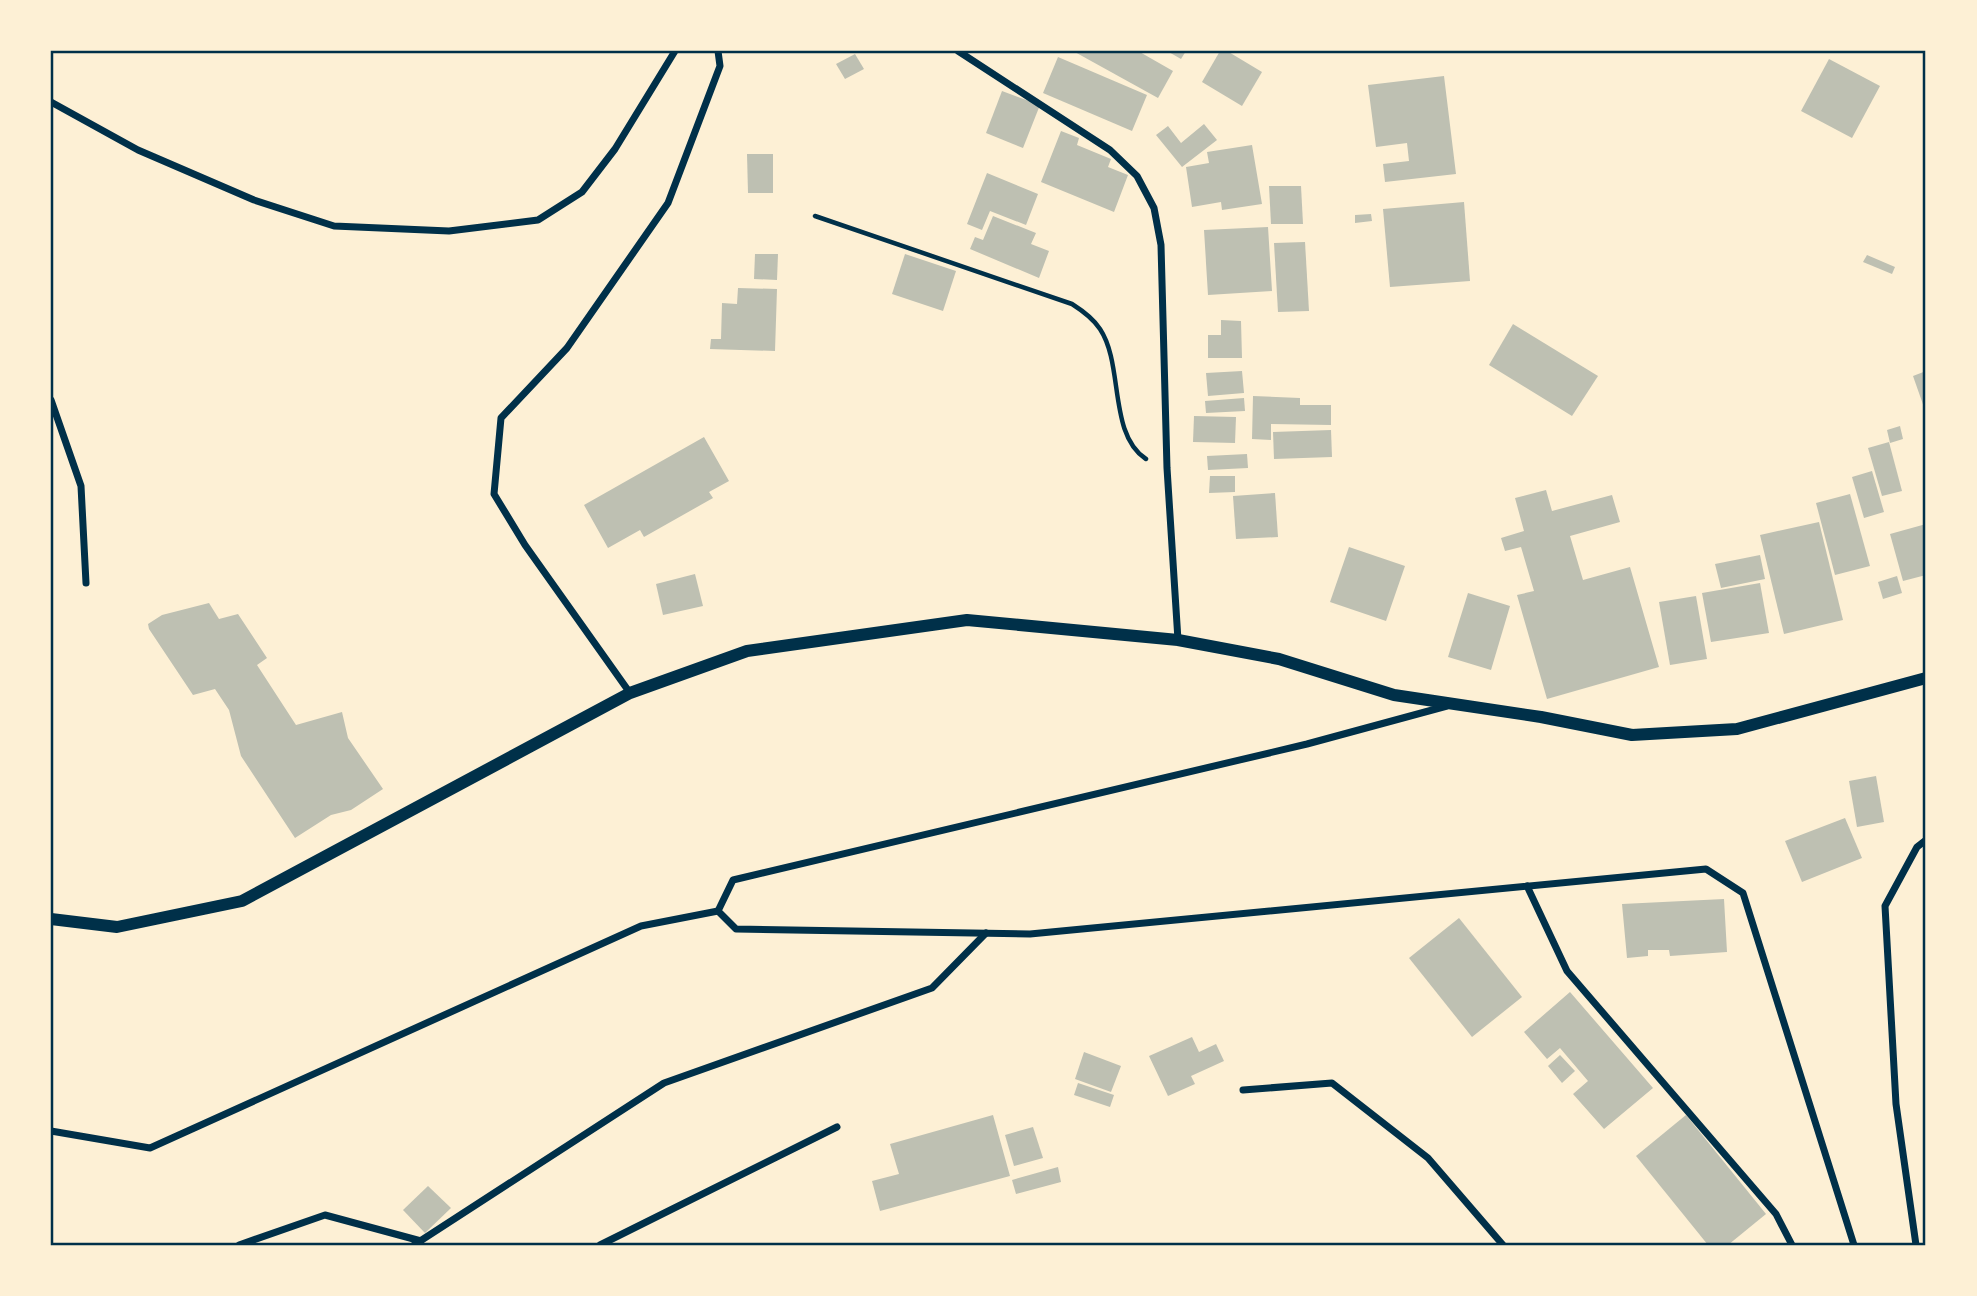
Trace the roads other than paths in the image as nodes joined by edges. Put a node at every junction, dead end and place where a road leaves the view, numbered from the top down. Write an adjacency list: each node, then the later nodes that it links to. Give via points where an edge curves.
1 (675, 51): 4 (street, via 615,149 582,192 538,220 449,231 334,226 254,200 138,150)
2 (718, 51): 9 (street, via 720,66 668,203 567,348 501,418 494,494)
3 (958, 51): 7 (street, via 1110,150 1137,176 1154,208 1161,245 1167,468)
4 (51, 102)
5 (51, 400): 6 (street, via 81,486)
6 (86, 583)
7 (1178, 640): 9 (street, via 967,620 747,651); 10 (street, via 1279,659 1394,695)
8 (1926, 678): 10 (street, via 1737,729 1632,735)
9 (630, 693): 14 (street, via 242,901 117,927)
10 (1454, 704): 13 (street, via 1307,744 733,880)
11 (1926, 840): 25 (street, via 1917,847 1885,906 1896,1104)
12 (1527, 886): 15 (street, via 1030,934); 23 (street, via 1567,971 1776,1214); 24 (street, via 1706,869 1743,893)
13 (718, 911): 15 (street, via 736,929); 18 (street, via 642,926 149,1148)
14 (51, 919)
15 (986, 933): 19 (street, via 932,988 664,1083)
16 (1244, 1090): 22 (street, via 1332,1083 1427,1158)
17 (837, 1127): 21 (street)
18 (51, 1131)
19 (418, 1243): 20 (street, via 324,1215)
20 (239, 1245)
21 (600, 1245)
22 (1503, 1245)
23 (1792, 1245)
24 (1854, 1245)
25 (1916, 1245)

